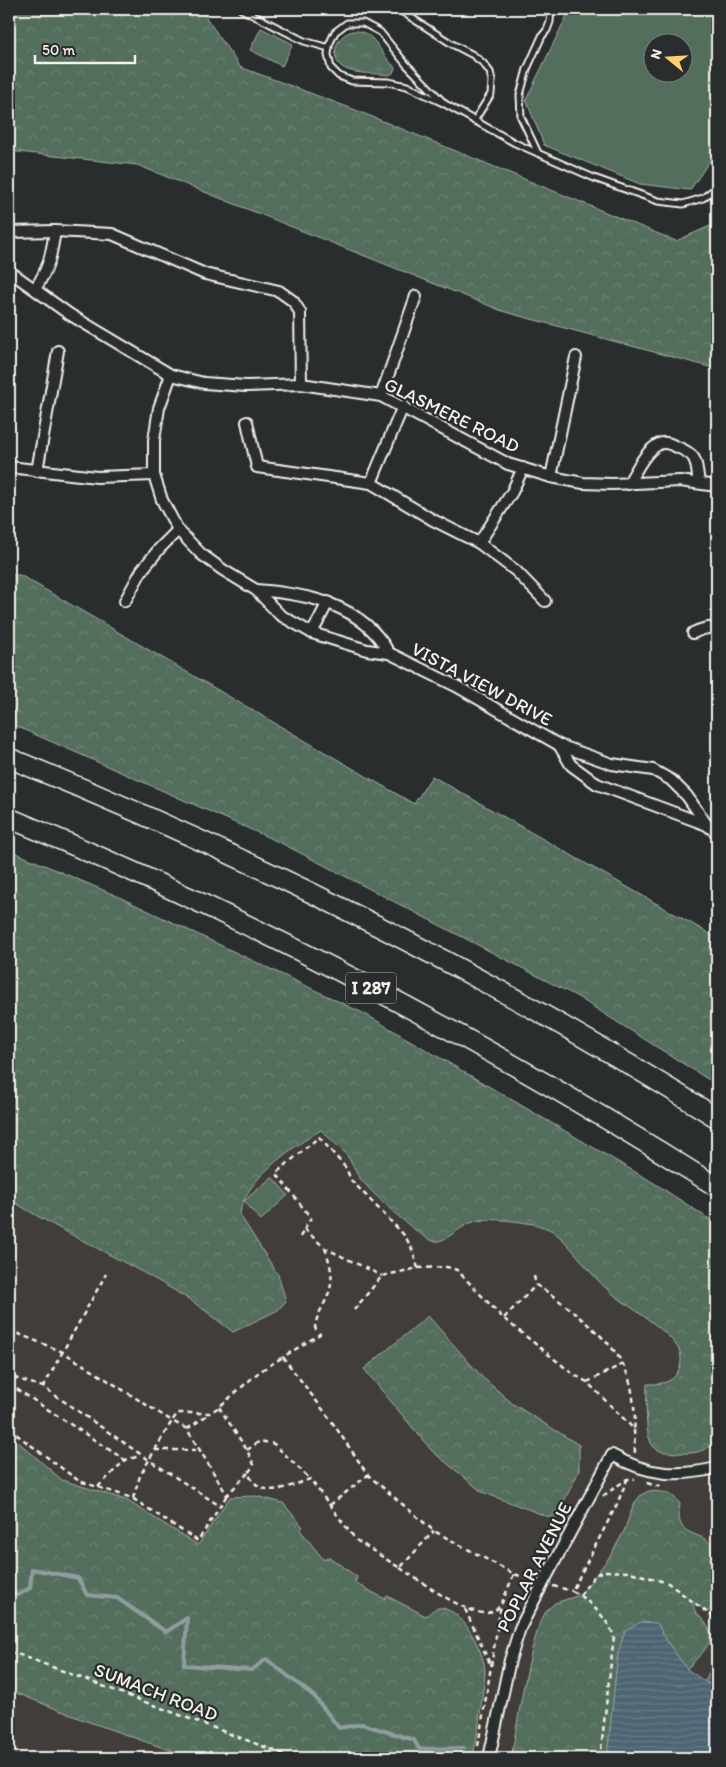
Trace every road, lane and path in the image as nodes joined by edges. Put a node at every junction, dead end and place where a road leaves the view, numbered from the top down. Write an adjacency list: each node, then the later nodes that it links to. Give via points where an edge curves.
1 (241, 9): 4 (lane, via 304,42)
2 (398, 9): 6 (lane, via 484,63 492,81 490,94)
3 (551, 9): 7 (lane, via 547,30 528,69 520,95 521,117)
4 (329, 48): 5 (lane, via 331,68 339,76 352,81 407,86); 5 (lane, via 335,32 347,23 363,23 380,32)
5 (445, 104): 6 (lane)
6 (474, 121): 7 (lane)
7 (538, 154): 8 (lane, via 658,201 683,204 703,198)
8 (717, 187)
9 (55, 231): 10 (street); 12 (street, via 46,273); 17 (street, via 112,234 205,274 279,291 300,312)
10 (9, 232)
11 (9, 271): 12 (street, GLASMERE ROAD)
12 (35, 289): 16 (street, GLASMERE ROAD)
13 (416, 296): 18 (street)
14 (58, 350): 23 (street)
15 (576, 357): 25 (street)
16 (171, 375): 17 (street, GLASMERE ROAD, via 204,383 246,386); 24 (street, VISTA VIEW DRIVE, via 159,408 154,440)
17 (301, 384): 18 (street, GLASMERE ROAD)
18 (381, 396): 19 (street, GLASMERE ROAD)
19 (403, 406): 22 (street, GLASMERE ROAD, via 508,464); 27 (street)
20 (247, 422): 27 (street, via 257,467)
21 (9, 467): 23 (street)
22 (523, 468): 25 (street, GLASMERE ROAD); 31 (street, via 512,492)
23 (37, 471): 24 (street, via 97,477)
24 (154, 475): 30 (street, VISTA VIEW DRIVE, via 162,500)
25 (551, 477): 28 (street, GLASMERE ROAD, via 583,483)
26 (699, 482): 28 (street, GLASMERE ROAD); 28 (street, via 695,458 690,452 660,443 648,453); 29 (street, GLASMERE ROAD)
27 (371, 483): 31 (street)
28 (628, 484)
29 (717, 486)
30 (178, 530): 32 (street, VISTA VIEW DRIVE, via 201,554); 33 (street, via 142,570)
31 (479, 543): 34 (street, via 516,571)
32 (256, 590): 35 (street, VISTA VIEW DRIVE); 37 (street, VISTA VIEW DRIVE, via 280,615)
33 (125, 601)
34 (545, 601)
35 (328, 602): 37 (street); 39 (street, VISTA VIEW DRIVE, via 349,611 383,643)
36 (717, 628): 38 (street)
37 (312, 633): 39 (street, VISTA VIEW DRIVE, via 367,650)
38 (693, 633)
39 (389, 653): 40 (street, VISTA VIEW DRIVE, via 456,686)
40 (559, 745): 43 (street, VISTA VIEW DRIVE, via 571,765 597,784); 43 (street, VISTA VIEW DRIVE, via 612,764 653,770 671,780 687,796)
41 (9, 758): 45 (highway, via 184,833 377,925 541,1014)
42 (9, 818): 46 (highway, I 287, via 160,885 405,1006 554,1088)
43 (707, 825): 44 (street, VISTA VIEW DRIVE)
44 (717, 833)
45 (717, 1118)
46 (717, 1187)
47 (304, 1230): 48 (path); 49 (path); 50 (path, via 311,1218 276,1173 319,1137 346,1168 350,1180 405,1236)
48 (300, 1237)
49 (325, 1248): 52 (path); 59 (path, via 332,1281 316,1319 315,1328 320,1334)
50 (418, 1268): 52 (path); 56 (path, via 457,1270)
51 (106, 1274): 58 (path)
52 (382, 1276): 55 (path)
53 (534, 1276): 54 (path)
54 (536, 1285): 56 (path); 60 (path, via 552,1294 604,1337)
55 (354, 1310)
56 (503, 1318): 62 (path, via 573,1374)
57 (9, 1330): 58 (path)
58 (63, 1352): 64 (path); 67 (path)
59 (283, 1357): 65 (path, via 259,1372); 80 (path)
60 (623, 1364): 62 (path); 70 (path, via 631,1383 636,1419)
61 (10, 1376): 63 (path); 64 (path)
62 (588, 1382): 70 (path)
63 (9, 1384): 75 (path)
64 (42, 1388): 74 (path)
65 (219, 1407): 66 (path); 73 (path)
66 (210, 1413): 67 (path, via 178,1413); 69 (path)
67 (172, 1421): 69 (path); 71 (path)
68 (9, 1428): 84 (path, via 79,1481)
69 (187, 1429): 72 (path)
70 (634, 1429): 77 (path)
71 (156, 1450): 72 (path); 76 (path)
72 (199, 1450): 85 (path)
73 (247, 1450): 79 (path, via 254,1465); 81 (path, via 260,1441 274,1444)
74 (142, 1456): 75 (path); 76 (path)
75 (125, 1460): 84 (path)
76 (148, 1460): 86 (path); 89 (path)
77 (632, 1466): 78 (street, via 675,1474); 82 (path); 93 (street, POPLAR AVENUE, via 612,1455)
78 (717, 1468)
79 (248, 1473): 81 (path, via 252,1482 264,1489 279,1490); 85 (path)
80 (368, 1474): 88 (path); 90 (path)
81 (310, 1479): 88 (path)
82 (627, 1479): 83 (path, via 657,1486); 87 (path); 94 (path)
83 (666, 1484)
84 (98, 1487): 86 (path)
85 (228, 1495): 89 (path)
86 (132, 1498): 89 (path, via 198,1541)
87 (600, 1498)
88 (329, 1505): 91 (path, via 356,1540)
89 (220, 1506)
90 (434, 1531): 91 (path); 92 (path)
91 (400, 1568): 97 (path)
92 (514, 1574): 93 (path); 96 (path)
93 (542, 1583): 94 (path); 103 (street, POPLAR AVENUE, via 520,1628 510,1660)
94 (572, 1591): 95 (path)
95 (580, 1595): 98 (path, via 595,1575 603,1571 630,1572 668,1583); 104 (path, via 609,1623 614,1636)
96 (501, 1605): 97 (path, via 491,1613); 100 (path)
97 (464, 1609): 100 (path)
98 (717, 1620)
99 (9, 1653): 102 (path, SUMACH ROAD)
100 (492, 1668): 101 (path)
101 (478, 1749)
102 (294, 1758)
103 (489, 1758)
104 (600, 1758)

